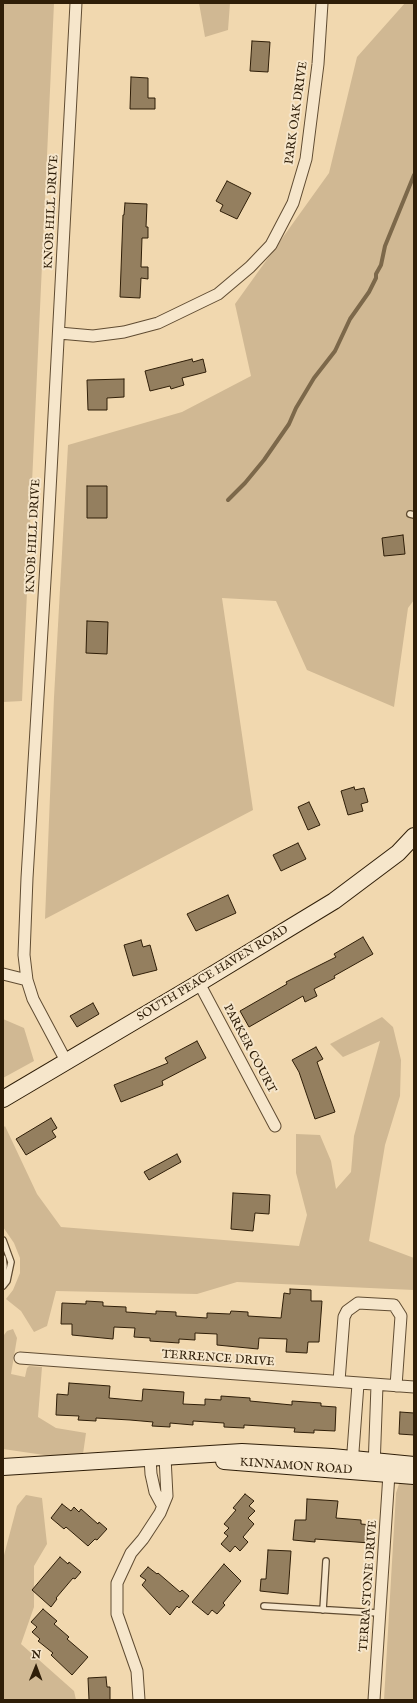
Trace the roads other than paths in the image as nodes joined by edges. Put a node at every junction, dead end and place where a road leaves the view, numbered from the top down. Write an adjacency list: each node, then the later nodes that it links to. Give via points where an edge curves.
1 (76, 3): 3 (street, KNOB HILL DRIVE)
2 (322, 3): 3 (street, PARK OAK DRIVE, via 318,64 306,159 293,203 271,245 218,294 158,323 124,332 93,336)
3 (58, 333): 6 (street, KNOB HILL DRIVE, via 26,893 24,955)
4 (414, 836): 7 (main road, SOUTH PEACE HAVEN ROAD, via 398,853 334,901)
5 (3, 974): 6 (street)
6 (27, 980): 8 (street, KNOB HILL DRIVE, via 33,999)
7 (199, 983): 8 (main road, SOUTH PEACE HAVEN ROAD); 10 (street, PARKER COURT)
8 (66, 1061): 9 (main road, SOUTH PEACE HAVEN ROAD)
9 (3, 1099)
10 (275, 1126)
11 (3, 1240): 13 (lane, via 11,1262)
12 (3, 1258): 13 (lane)
13 (3, 1284)
14 (20, 1358): 15 (street, TERRENCE DRIVE)
15 (339, 1381): 16 (street, TERRENCE DRIVE); 18 (street, via 344,1317 347,1311 358,1303 394,1305 401,1316)
16 (358, 1384): 17 (street, TERRENCE DRIVE); 21 (street)
17 (377, 1385): 18 (street, TERRENCE DRIVE); 24 (street, TERRA STONE DRIVE)
18 (396, 1386): 19 (street, TERRENCE DRIVE)
19 (414, 1387)
20 (165, 1457): 21 (main road, KINNAMON ROAD); 23 (main road, KINNAMON ROAD); 30 (street, via 151,1474 155,1492 162,1505 160,1513 131,1553 117,1583 117,1614 137,1671)
21 (352, 1465): 24 (main road, KINNAMON ROAD)
22 (414, 1465): 24 (main road, KINNAMON ROAD)
23 (3, 1467)
24 (379, 1469): 25 (main road, KINNAMON ROAD); 29 (street, TERRA STONE DRIVE)
25 (414, 1476)
26 (326, 1561): 28 (lane)
27 (264, 1606): 28 (lane)
28 (323, 1610): 29 (lane)
29 (379, 1613): 31 (street, TERRA STONE DRIVE)
30 (139, 1700)
31 (374, 1700)

